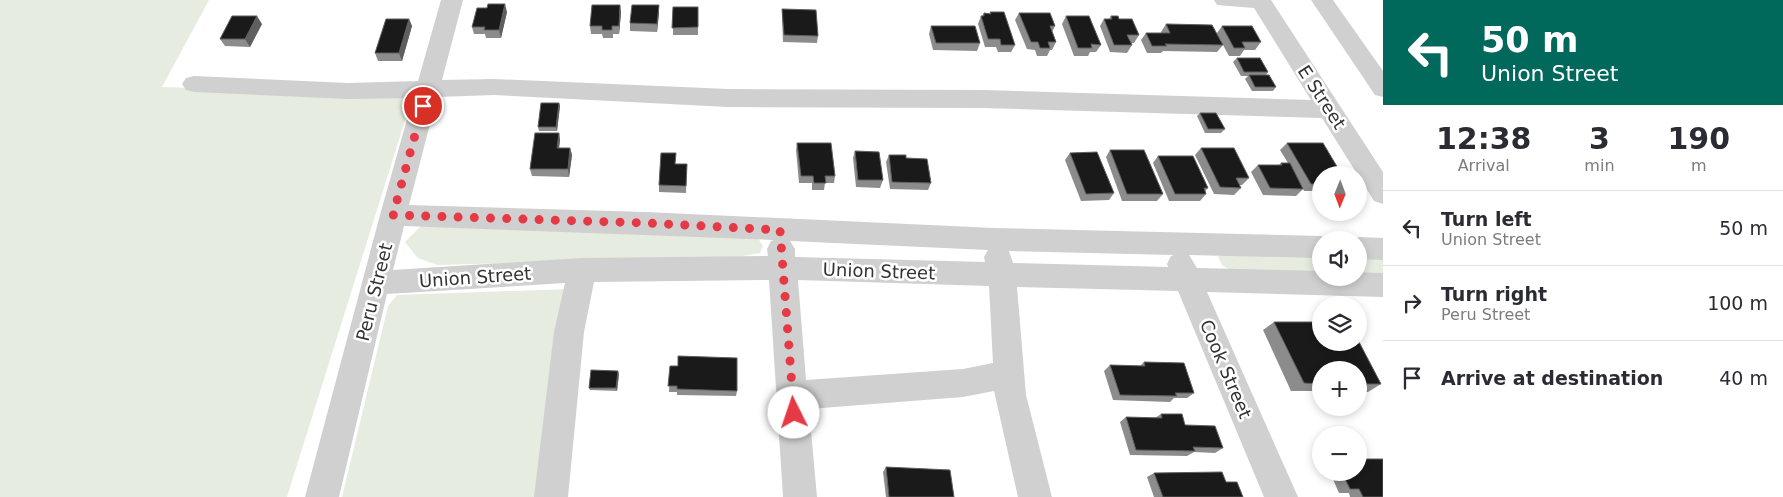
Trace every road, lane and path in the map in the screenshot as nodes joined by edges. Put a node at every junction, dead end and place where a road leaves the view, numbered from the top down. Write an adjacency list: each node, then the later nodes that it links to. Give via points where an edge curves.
1 (452, 0): 6 (street, Peru Street)
2 (1225, 0): 3 (street)
3 (1260, 0): 8 (street, E Street)
4 (1322, 0): 7 (street)
5 (194, 84): 6 (street, via 348,91)
6 (428, 88): 8 (street, via 494,87 728,98 983,99); 10 (street, Peru Street)
7 (1383, 89)
8 (1330, 109): 9 (street, E Street)
9 (1383, 194)
10 (393, 215): 11 (street, Union Street); 21 (street, Peru Street)
11 (780, 230): 12 (street, Union Street); 17 (street)
12 (994, 239): 13 (street, Union Street); 19 (street)
13 (1171, 242): 14 (street, Union Street); 20 (street, Cook Street)
14 (1312, 247)
15 (1367, 248): 16 (street)
16 (1383, 249)
17 (783, 268): 18 (street, Union Street); 19 (street, Union Street); 24 (street)
18 (582, 270): 21 (street, Union Street); 26 (street, via 569,332)
19 (1002, 274): 20 (street, Union Street); 23 (street)
20 (1188, 280): 22 (street, Union Street); 29 (street, Cook Street)
21 (376, 283): 25 (street, Peru Street)
22 (1383, 285)
23 (1009, 374): 24 (street, via 963,383); 28 (street, via 1010,395)
24 (792, 396): 27 (street)
25 (322, 497)
26 (551, 497)
27 (800, 497)
28 (1035, 497)
29 (1281, 497)

